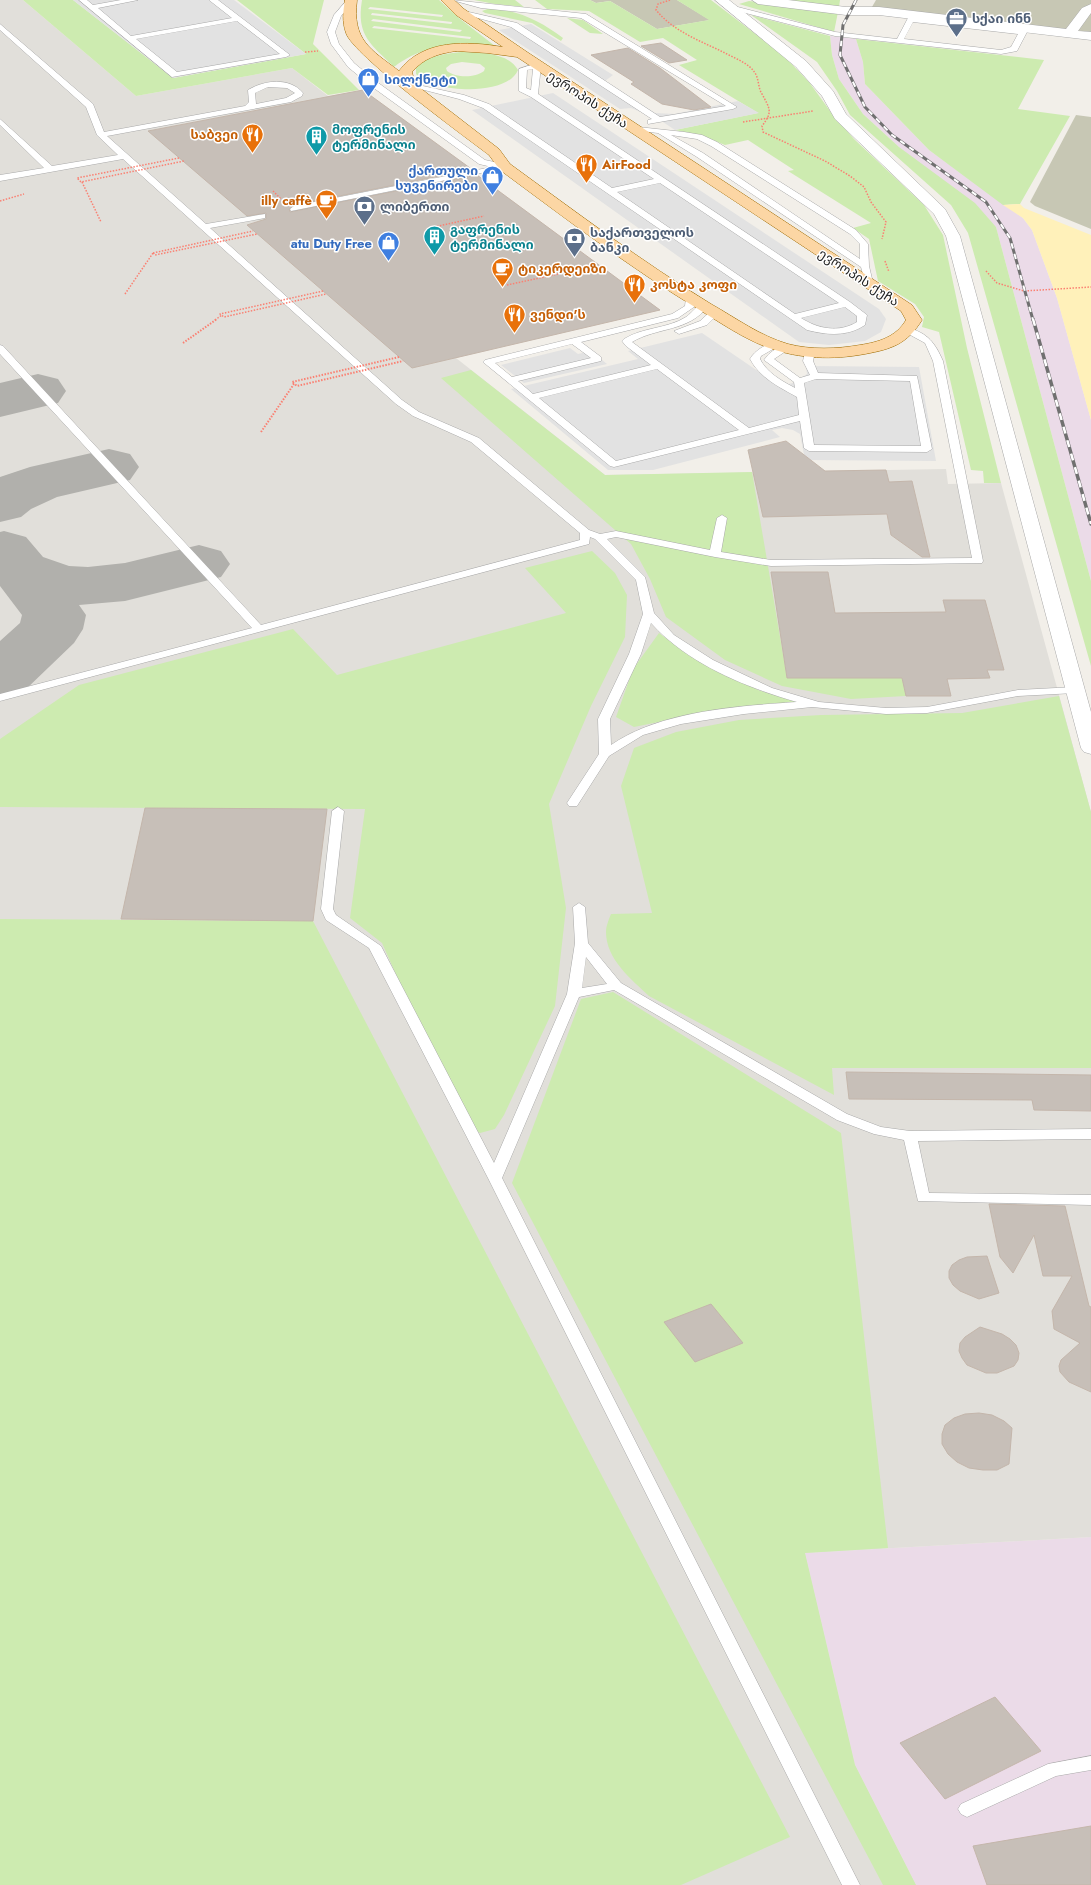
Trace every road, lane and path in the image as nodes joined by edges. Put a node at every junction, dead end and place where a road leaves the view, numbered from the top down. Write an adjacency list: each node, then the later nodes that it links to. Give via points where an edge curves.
1 (84, 0): 10 (lane)
2 (134, 0): 10 (lane)
3 (213, 0): 12 (lane)
4 (351, 0): 20 (main road, via 349,15 352,34 370,55); 33 (lane, via 338,15 331,32 335,44 351,65 482,162)
5 (447, 0): 9 (main road, ევროპის ქუჩა)
6 (670, 0): 24 (path, via 658,4 656,10 666,22 745,63 756,74 760,91 770,109)
7 (758, 0): 14 (street)
8 (726, 2): 17 (lane, via 835,34); 23 (street, via 801,64 828,94)
9 (458, 6): 18 (main road, ევროპის ქუჩა); 25 (lane, via 514,25); 25 (lane, via 582,16 733,107)
10 (93, 8): 16 (lane)
11 (1091, 8): 14 (street)
12 (238, 19): 16 (lane); 16 (lane, via 286,55 174,75)
13 (0, 26): 29 (lane, via 90,106)
14 (1070, 33): 15 (street)
15 (1091, 36)
16 (130, 38)
17 (899, 41): 17 (lane, via 1001,52 1014,49 1024,32 911,20)
18 (522, 55): 19 (main road, ევროპის ქუჩა); 20 (main road, via 487,48 447,49 430,53 410,64 405,72)
19 (537, 65): 21 (lane); 21 (lane, via 523,69 521,84 522,90); 27 (main road, ევროპის ქუჩა)
20 (409, 85): 33 (main road, via 494,152); 38 (lane, via 442,89 480,98 486,106)
21 (534, 95): 36 (lane)
22 (248, 107): 22 (lane, via 288,100 299,93 294,88 281,85 259,87 251,92 253,102); 29 (lane)
23 (835, 108): 24 (path); 91 (street, via 840,116 940,212 953,236)
24 (769, 117): 49 (path, via 762,126 763,132 825,161 864,188 886,222)
25 (659, 120): 27 (lane)
26 (0, 121): 34 (lane)
27 (632, 128): 28 (lane); 56 (main road, ევროპის ქუჩა)
28 (657, 130): 53 (lane, via 700,155); 53 (lane, via 699,137 714,144 853,232 864,244)
29 (101, 135): 30 (lane)
30 (124, 156): 34 (lane); 45 (lane)
31 (179, 158): 37 (path, bridge, via 77,178)
32 (184, 162): 37 (path, bridge)
33 (505, 167): 41 (lane); 63 (main road)
34 (50, 169): 35 (lane)
35 (0, 178)
36 (660, 180): 38 (lane); 62 (lane)
37 (81, 182): 44 (path)
38 (611, 191): 65 (lane)
39 (0, 202): 40 (path)
40 (4, 204)
41 (294, 209)
42 (262, 216): 45 (lane)
43 (484, 216): 46 (path)
44 (101, 222)
45 (204, 227): 86 (lane, via 399,402 416,414 475,440)
46 (434, 227)
47 (253, 231): 50 (path, bridge)
48 (257, 234): 50 (path, bridge, via 156,255)
49 (880, 244)
50 (153, 253): 60 (path)
51 (882, 256): 52 (path)
52 (886, 263)
53 (865, 266): 56 (lane)
54 (982, 267): 58 (path, via 997,283 1024,291)
55 (558, 274): 57 (path)
56 (869, 283): 66 (main road, ევროპის ქუჩა, via 907,308 914,320)
57 (507, 285)
58 (1091, 287)
59 (322, 291): 64 (path, bridge, via 220,314)
60 (126, 294)
61 (326, 294): 64 (path, bridge, via 224,317)
62 (847, 304): 65 (lane); 65 (lane, via 862,315 862,323 855,329 835,333 810,328)
63 (703, 306): 67 (lane, via 689,307 675,316); 69 (lane, via 699,314 690,320 636,334 627,341); 69 (lane, via 709,320 700,326); 70 (main road, via 744,331)
64 (222, 315): 68 (path)
65 (792, 317)
66 (908, 331): 72 (main road, via 898,339 880,346 854,351); 88 (lane, via 924,337 932,344 938,361 978,561 771,563)
67 (574, 341): 77 (lane, via 598,359); 77 (lane, via 488,362)
68 (183, 343)
69 (629, 344): 75 (lane)
70 (780, 347): 72 (main road); 78 (lane, via 769,360); 80 (lane, via 757,354 757,364 767,374)
71 (0, 348): 90 (lane)
72 (810, 352): 76 (lane, via 808,361)
73 (399, 357): 79 (path, bridge, via 292,382)
74 (403, 361): 79 (path, bridge, via 296,386)
75 (659, 366): 81 (lane); 83 (lane)
76 (815, 376): 78 (lane); 82 (lane, via 914,378 927,449 809,448)
77 (512, 380): 81 (lane)
78 (799, 381): 80 (lane)
79 (294, 384): 84 (path)
80 (802, 396): 82 (lane)
81 (532, 397): 83 (lane, via 614,464)
82 (804, 418): 83 (lane)
83 (747, 431)
84 (261, 432)
85 (722, 518): 88 (lane)
86 (584, 532): 87 (lane); 90 (lane, via 585,542)
87 (599, 537): 88 (lane, via 616,534); 89 (lane, via 640,579)
88 (714, 554)
89 (649, 614): 93 (lane, via 670,637 709,662 768,690); 95 (lane, via 635,654 604,719)
90 (260, 630): 92 (lane)
91 (1075, 690): 93 (lane, via 1018,693 927,710 886,711); 94 (street)
92 (0, 698)
93 (818, 705): 95 (lane, via 775,707 693,718 637,734)
94 (1091, 748)
95 (605, 754): 96 (lane)
96 (573, 803)
97 (338, 810): 104 (lane, via 327,909 331,917 374,946)
98 (579, 907): 99 (lane)
99 (582, 943): 100 (lane); 101 (lane)
100 (616, 986): 101 (lane); 103 (lane, via 842,1117 879,1131)
101 (574, 994): 104 (lane)
102 (1091, 1134): 103 (lane)
103 (910, 1136): 105 (lane, via 923,1198)
104 (495, 1178): 108 (lane)
105 (1091, 1200)
106 (1091, 1763): 107 (lane, via 1054,1769)
107 (967, 1809)
108 (851, 1885)

